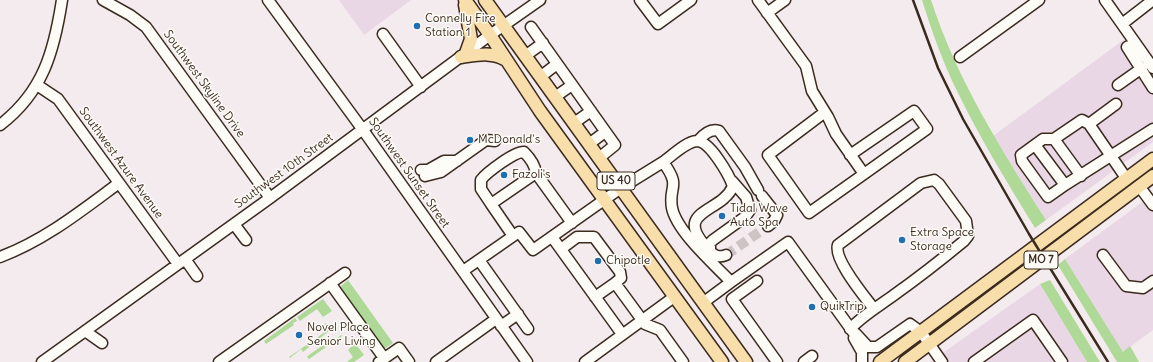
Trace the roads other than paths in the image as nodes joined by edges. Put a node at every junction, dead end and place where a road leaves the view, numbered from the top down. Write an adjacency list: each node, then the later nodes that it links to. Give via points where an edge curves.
1 (62, 0): 32 (street, via 49,61)
2 (103, 0): 66 (street, Southwest Skyline Drive, via 146,27)
3 (268, 0): 43 (street, Southwest Sunset Street)
4 (464, 0): 19 (main road, US 40); 22 (main road, via 471,39)
5 (485, 0): 16 (main road, US 40)
6 (540, 0): 16 (street, Southwest 10th Street)
7 (640, 0): 8 (street, via 658,24)
8 (692, 0)
9 (758, 0): 14 (street)
10 (785, 0): 14 (street)
11 (1039, 0): 24 (street)
12 (1105, 0): 15 (street)
13 (1153, 0): 15 (street)
14 (767, 14): 38 (street, via 806,66 812,91)
15 (1122, 24): 21 (street)
16 (504, 26): 19 (street, Southwest 10th Street); 23 (main road, US 40)
17 (531, 27): 20 (street)
18 (384, 34): 34 (street)
19 (490, 35): 22 (street, Southwest 10th Street); 25 (main road, US 40)
20 (542, 43): 23 (street); 26 (street)
21 (1135, 43): 27 (street, via 1127,47); 28 (street)
22 (463, 55): 25 (main road, via 497,55); 34 (street, Southwest 10th Street)
23 (526, 56): 29 (main road, US 40)
24 (960, 57)
25 (506, 60): 67 (main road, US 40)
26 (557, 64): 29 (street); 31 (street)
27 (1142, 68): 30 (street); 33 (street)
28 (1153, 68)
29 (540, 77): 35 (main road, US 40)
30 (1151, 82)
31 (572, 84): 35 (street); 37 (street)
32 (37, 85): 41 (street, via 23,104); 62 (street, Southwest Azure Avenue, via 58,99)
33 (1118, 85)
34 (421, 87): 43 (street, Southwest 10th Street)
35 (555, 97): 39 (main road, US 40)
36 (1116, 104): 40 (street)
37 (591, 111): 39 (street); 44 (street)
38 (825, 112): 50 (street); 57 (street, via 768,155 809,213)
39 (574, 123): 48 (main road, US 40)
40 (1089, 124): 45 (street, via 1082,120); 51 (street)
41 (0, 125)
42 (1153, 129): 51 (street)
43 (363, 130): 66 (street, Southwest 10th Street); 84 (street, Southwest Sunset Street)
44 (605, 132): 48 (street); 52 (street, via 615,145)
45 (1054, 139): 49 (street, via 1043,139); 59 (street)
46 (495, 141): 55 (street, via 486,140 457,161 444,161)
47 (698, 141): 54 (street, via 690,143); 61 (street, via 704,143 713,153); 73 (street, via 710,131 719,131 774,210 777,217)
48 (589, 144): 52 (main road, US 40)
49 (1035, 145): 63 (street); 63 (street, via 1021,155 1022,161 1048,197)
50 (850, 154): 57 (street); 57 (street, via 914,111 926,129)
51 (1111, 156): 59 (street); 60 (street)
52 (599, 158): 65 (main road, US 40)
53 (1153, 159): 60 (main road, MO 7)
54 (663, 162): 65 (street); 89 (street, via 674,181 672,208 676,218 697,248)
55 (423, 173)
56 (536, 173): 68 (street); 68 (street, via 535,166 527,155 516,153 481,180 481,189); 71 (street)
57 (864, 174)
58 (1153, 176): 64 (main road, MO 7)
59 (1078, 177): 63 (street); 69 (street, via 1074,185)
60 (1126, 178): 102 (main road, MO 7)
61 (732, 181): 78 (street, via 731,192 696,219 695,230); 78 (street, via 746,197 750,210 745,217 713,240)
62 (119, 183): 81 (street, via 55,230 34,243); 83 (street, Southwest Azure Avenue)
63 (1065, 185)
64 (1139, 186): 70 (street); 105 (main road, MO 7)
65 (621, 188): 67 (street); 94 (main road, US 40)
66 (270, 198): 72 (street, Southwest 10th Street)
67 (605, 200): 71 (street); 93 (main road, US 40)
68 (491, 204): 74 (street)
69 (1047, 204)
70 (1153, 205)
71 (572, 223): 75 (street)
72 (234, 224): 76 (street); 83 (street, Southwest 10th Street)
73 (768, 226)
74 (513, 236): 75 (street, via 519,232 532,250); 82 (street)
75 (552, 237): 77 (street)
76 (246, 240)
77 (561, 249): 91 (street, via 577,237 594,237 620,272 621,278); 92 (street)
78 (710, 251): 79 (street, via 718,256)
79 (726, 255)
80 (1103, 255): 88 (street, via 1126,286 1143,288)
81 (0, 257)
82 (479, 260): 84 (street); 96 (street)
83 (181, 261): 86 (street, Southwest Azure Avenue); 101 (street, Southwest 10th Street)
84 (462, 271): 98 (street, Southwest Sunset Street)
85 (344, 273): 90 (street)
86 (197, 276)
87 (757, 281): 116 (street, via 732,299)
88 (1153, 281)
89 (731, 282): 94 (street); 100 (street, via 788,242)
90 (330, 283): 106 (street); 109 (street)
91 (616, 283): 92 (street); 97 (street)
92 (595, 297): 103 (street)
93 (674, 297): 97 (street); 107 (main road, US 40)
94 (704, 302): 115 (main road, US 40)
95 (874, 309): 95 (street, via 934,266 968,236 966,221 940,184 934,180 921,183 838,245 842,263); 100 (street)
96 (518, 314): 98 (street); 99 (street)
97 (642, 319): 103 (street); 114 (street, via 647,325 660,330)
98 (499, 322): 111 (street); 112 (street, Southwest Sunset Street)
99 (528, 329)
100 (851, 330): 102 (street, via 868,347 877,347 910,324); 117 (street, via 862,352)
101 (85, 331): 104 (street); 108 (street, Southwest 10th Street)
102 (921, 332): 105 (street); 118 (main road, MO 7)
103 (622, 334): 113 (street)
104 (102, 343)
105 (930, 344): 119 (main road, MO 7); 120 (street)
106 (382, 360): 110 (street, via 403,345)
107 (717, 360)
108 (42, 362)
109 (219, 362)
110 (409, 362)
111 (436, 362)
112 (527, 362)
113 (585, 362)
114 (683, 362)
115 (746, 362)
116 (778, 362)
117 (862, 362)
118 (880, 362)
119 (905, 362)
120 (942, 362)
121 (974, 362): 122 (street, via 1033,320)
122 (1062, 362)

